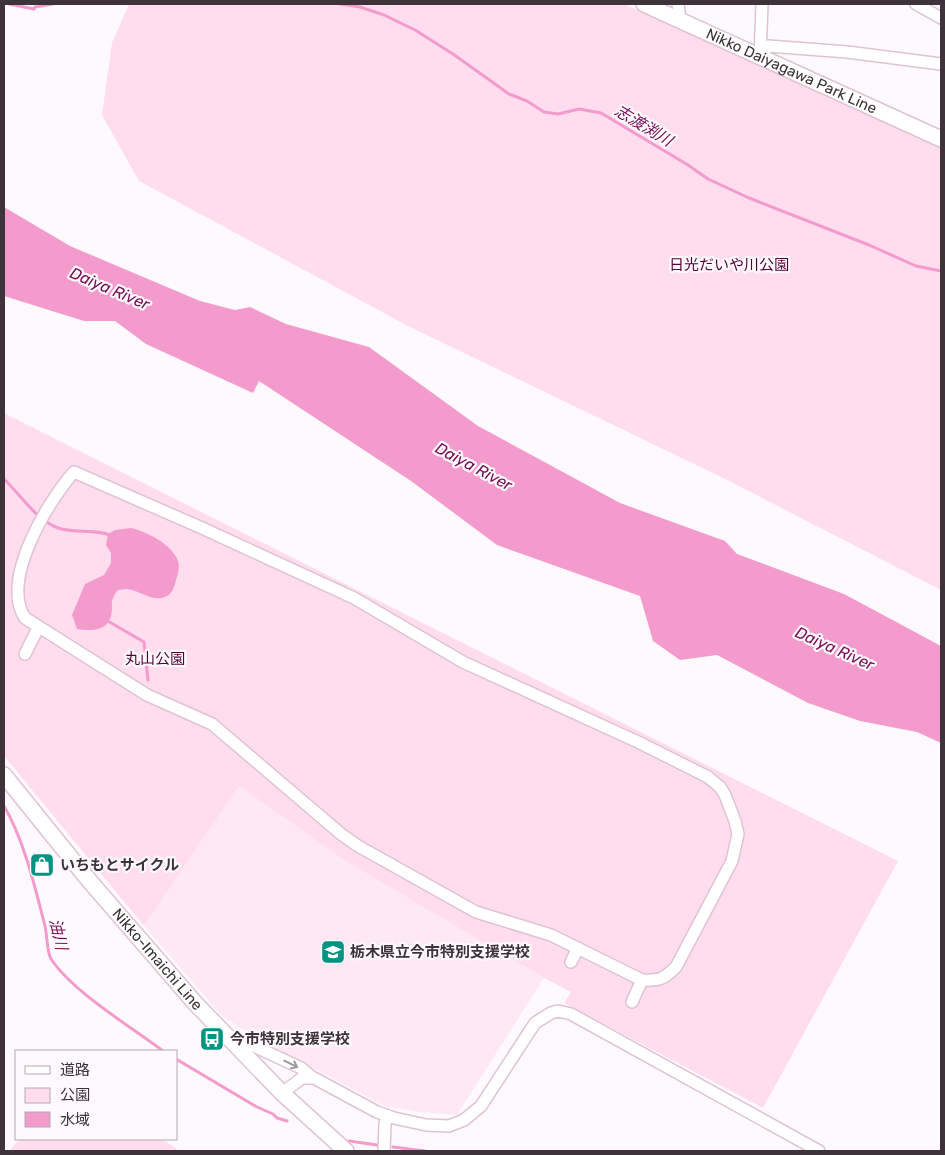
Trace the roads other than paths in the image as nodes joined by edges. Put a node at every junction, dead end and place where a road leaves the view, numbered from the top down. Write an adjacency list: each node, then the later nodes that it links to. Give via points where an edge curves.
1 (644, 4): 6 (main road, Nikko Daiyagawa Park Line)
2 (678, 4): 6 (street)
3 (762, 4): 7 (street)
4 (916, 4): 5 (street)
5 (941, 18)
6 (680, 20): 7 (main road, Nikko Daiyagawa Park Line)
7 (760, 57): 8 (street, via 768,46); 9 (main road, Nikko Daiyagawa Park Line)
8 (941, 64)
9 (941, 139)
10 (38, 628): 11 (street); 13 (street, via 147,695 212,724 327,824 358,846 476,912 551,935); 15 (street, via 20,611 17,592 19,568 41,518 74,472 354,598 463,662 708,777 725,795 735,821 738,834 732,861 676,967 656,980)
11 (24, 654)
12 (4, 775): 17 (main road, Nikko-Imaichi Line, via 87,878 195,1003)
13 (578, 948): 14 (street); 15 (street)
14 (571, 962)
15 (642, 980): 16 (street)
16 (632, 1002)
17 (236, 1044): 18 (street, one-way to 18, via 241,1040 301,1068); 19 (main road, Nikko-Imaichi Line)
18 (314, 1078): 19 (street, via 302,1078); 20 (street)
19 (282, 1093): 21 (main road, Nikko-Imaichi Line)
20 (386, 1116): 22 (street); 23 (street, via 426,1125 449,1126 464,1120 481,1106 536,1023 558,1011 571,1014)
21 (346, 1151)
22 (384, 1151)
23 (819, 1151)

